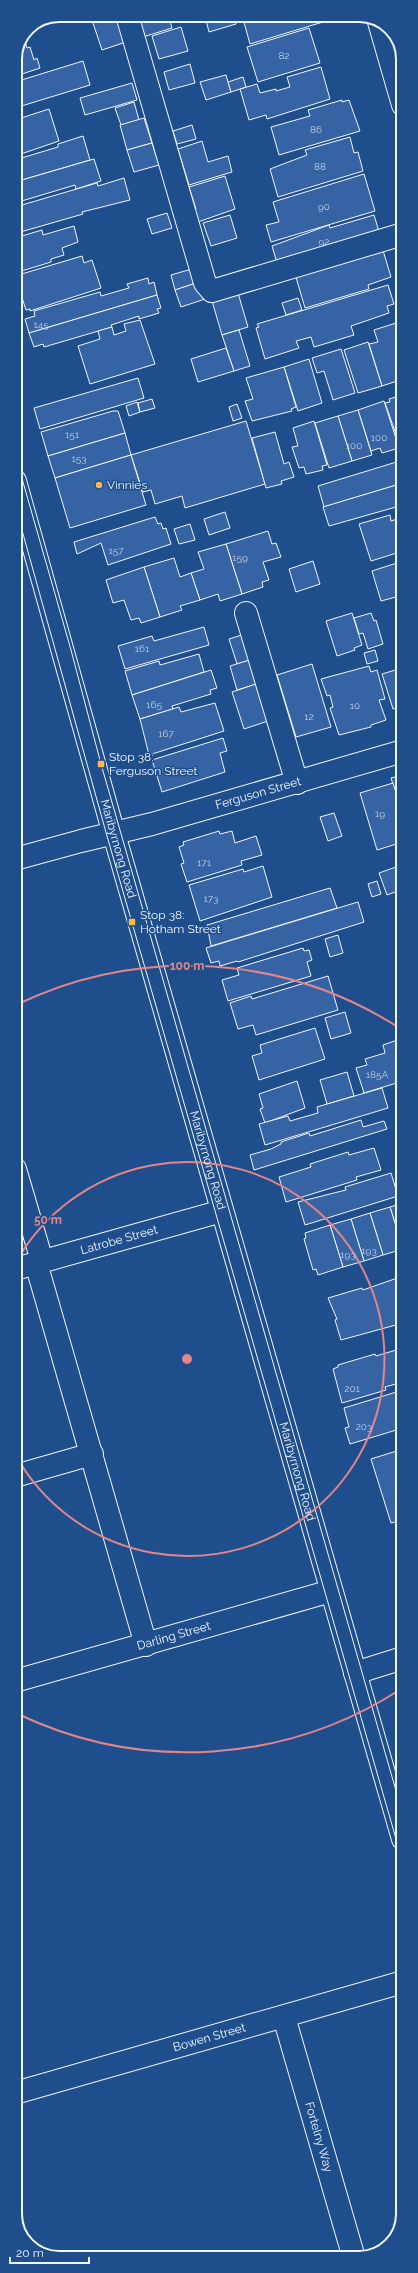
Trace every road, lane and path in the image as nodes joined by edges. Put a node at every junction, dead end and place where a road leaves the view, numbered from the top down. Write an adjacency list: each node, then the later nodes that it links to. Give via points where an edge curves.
1 (129, 22): 4 (street, via 205,283 212,291)
2 (381, 30): 3 (street)
3 (396, 81)
4 (396, 236)
5 (22, 506): 9 (street, Maribyrnong Road)
6 (246, 613): 8 (street)
7 (396, 752): 8 (street, Ferguson Street)
8 (297, 783): 9 (street, Ferguson Street)
9 (114, 834): 10 (street, Ferguson Street); 12 (street, Maribyrnong Road)
10 (22, 857)
11 (22, 1196): 13 (street)
12 (222, 1211): 13 (street, Latrobe Street); 17 (street, Maribyrnong Road)
13 (39, 1262): 14 (street, Latrobe Street); 15 (street)
14 (22, 1267)
15 (92, 1454): 16 (street); 18 (street)
16 (22, 1474)
17 (332, 1591): 18 (street, Darling Street); 20 (street, Maribyrnong Road)
18 (146, 1645): 21 (street, Darling Street)
19 (396, 1660): 20 (street)
20 (355, 1672): 22 (street, Maribyrnong Road)
21 (22, 1679)
22 (396, 1815)
23 (396, 1984): 24 (street, Bowen Street)
24 (284, 2017): 25 (street, Bowen Street); 26 (street, Fortelny Way)
25 (22, 2091)
26 (352, 2251)

